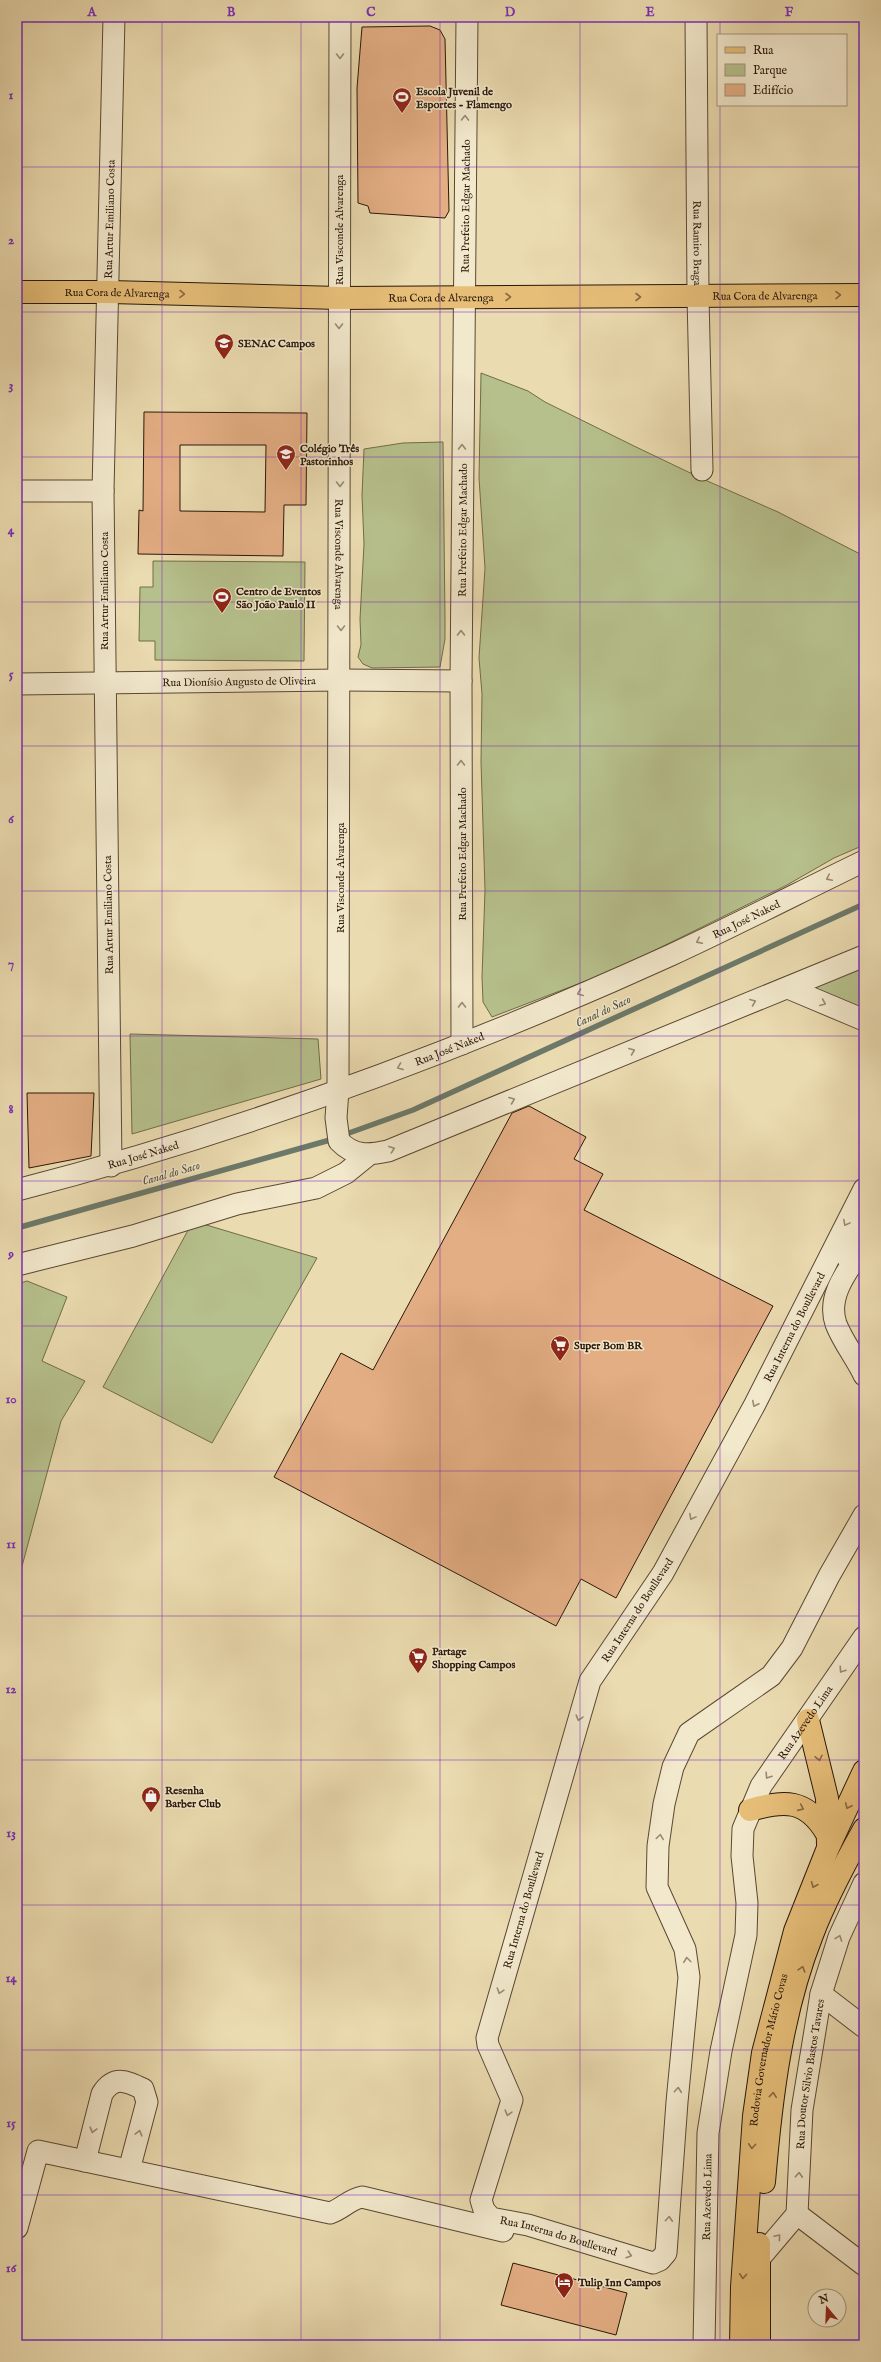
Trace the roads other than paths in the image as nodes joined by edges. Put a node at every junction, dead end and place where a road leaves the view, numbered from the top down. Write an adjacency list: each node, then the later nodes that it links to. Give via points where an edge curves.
1 (114, 17): 6 (street, Rua Artur Emiliano Costa)
2 (340, 17): 10 (street, Rua Visconde Alvarenga, one-way to 10)
3 (467, 17): 9 (street, Rua Prefeito Edgar Machado, one-way to 3)
4 (696, 17): 8 (street, Rua Ramiro Braga)
5 (17, 292): 6 (main road, Rua Cora de Alvarenga)
6 (110, 292): 10 (main road, Rua Cora de Alvarenga, one-way to 10); 13 (street, Rua Artur Emiliano Costa)
7 (864, 295): 8 (main road, Rua Cora de Alvarenga, one-way to 7)
8 (698, 296): 9 (main road, Rua Cora de Alvarenga, one-way to 8); 11 (street, Rua Ramiro Braga)
9 (463, 297): 10 (main road, Rua Cora de Alvarenga); 15 (street, Rua Prefeito Edgar Machado, one-way to 9)
10 (339, 298): 14 (street, Rua Visconde Alvarenga, one-way to 14)
11 (702, 470)
12 (17, 491): 13 (street)
13 (103, 491): 17 (street, Rua Artur Emiliano Costa)
14 (341, 680): 15 (street, Rua Dionísio Augusto de Oliveira); 17 (street, Rua Dionísio Augusto de Oliveira); 23 (street, Rua Visconde Alvarenga)
15 (461, 681): 22 (street, Rua Prefeito Edgar Machado, one-way to 15)
16 (17, 684): 17 (street, Rua Dionísio Augusto de Oliveira)
17 (105, 684): 26 (street, Rua Artur Emiliano Costa)
18 (864, 861): 22 (street, Rua José Naked, one-way to 22, via 670,955)
19 (864, 956): 20 (street)
20 (788, 988): 21 (street, one-way to 21); 25 (street, one-way to 20, via 401,1145)
21 (864, 1020)
22 (462, 1044): 23 (street, Rua José Naked, one-way to 23)
23 (338, 1090): 24 (street, Rua Visconde Alvarenga, via 336,1118); 26 (street, Rua José Naked)
24 (339, 1141): 25 (street, via 352,1151); 27 (street)
25 (367, 1156): 27 (street, via 346,1173)
26 (111, 1166): 29 (street, Rua José Naked)
27 (327, 1183): 32 (street, via 316,1188 237,1204 133,1236)
28 (864, 1189): 47 (street, Rua Interna do Boullevard, one-way to 47, via 755,1404 663,1573 590,1681 487,2038 512,2100)
29 (17, 1190)
30 (864, 1226): 33 (street, via 830,1287 825,1302 826,1313)
31 (864, 1246): 33 (street, Rua Interna do Boullevard, via 838,1289 834,1309)
32 (17, 1265)
33 (836, 1324): 34 (street, Rua Interna do Boullevard)
34 (864, 1375)
35 (864, 1515): 50 (street, Rua Interna do Boullevard, one-way to 35, via 653,2263 666,2253 689,1977 685,1949 657,1887 658,1846 673,1767 689,1733 771,1676 792,1648)
36 (864, 1637): 37 (street, Rua Azevedo Lima, one-way to 37)
37 (808, 1720): 39 (street, Rua Azevedo Lima, one-way to 39, via 772,1768); 41 (main road, one-way to 41, via 827,1798)
38 (864, 1771): 41 (main road, Rodovia Governador Mário Covas, one-way to 41)
39 (750, 1810): 41 (main road, one-way to 41, via 773,1803 789,1803 804,1808 818,1818); 54 (street, Rua Azevedo Lima, via 743,1829 742,1856 747,1903 746,1935 721,2051 708,2133)
40 (864, 1829): 52 (main road, Rodovia Governador Mário Covas, one-way to 40, via 773,2088 789,2012 811,1936 838,1875)
41 (827, 1840): 55 (main road, Rodovia Governador Mário Covas, one-way to 55, via 795,1931 763,2053 754,2116 742,2287)
42 (864, 1883): 43 (street, Rua Doutor Silvio Bastos Tavares, one-way to 42, via 839,1937)
43 (821, 1994): 44 (street); 48 (street, Rua Doutor Silvio Bastos Tavares, one-way to 43, via 802,2110)
44 (864, 2027)
45 (85, 2161): 46 (street); 46 (street, one-way to 45, via 148,2102 143,2089 129,2082 120,2081 108,2085 102,2094); 51 (street, via 38,2151)
46 (129, 2170): 49 (street, via 330,2213 353,2198 362,2197)
47 (481, 2200): 49 (street, via 472,2212); 50 (street, Rua Interna do Boullevard, via 484,2210 491,2218)
48 (797, 2214): 52 (street, one-way to 48); 53 (street)
49 (452, 2218): 50 (street, via 520,2235 527,2232)
50 (528, 2225)
51 (17, 2228)
52 (758, 2260): 56 (main road, Rodovia Governador Mário Covas)
53 (864, 2265)
54 (704, 2345)
55 (741, 2345)
56 (759, 2345)

